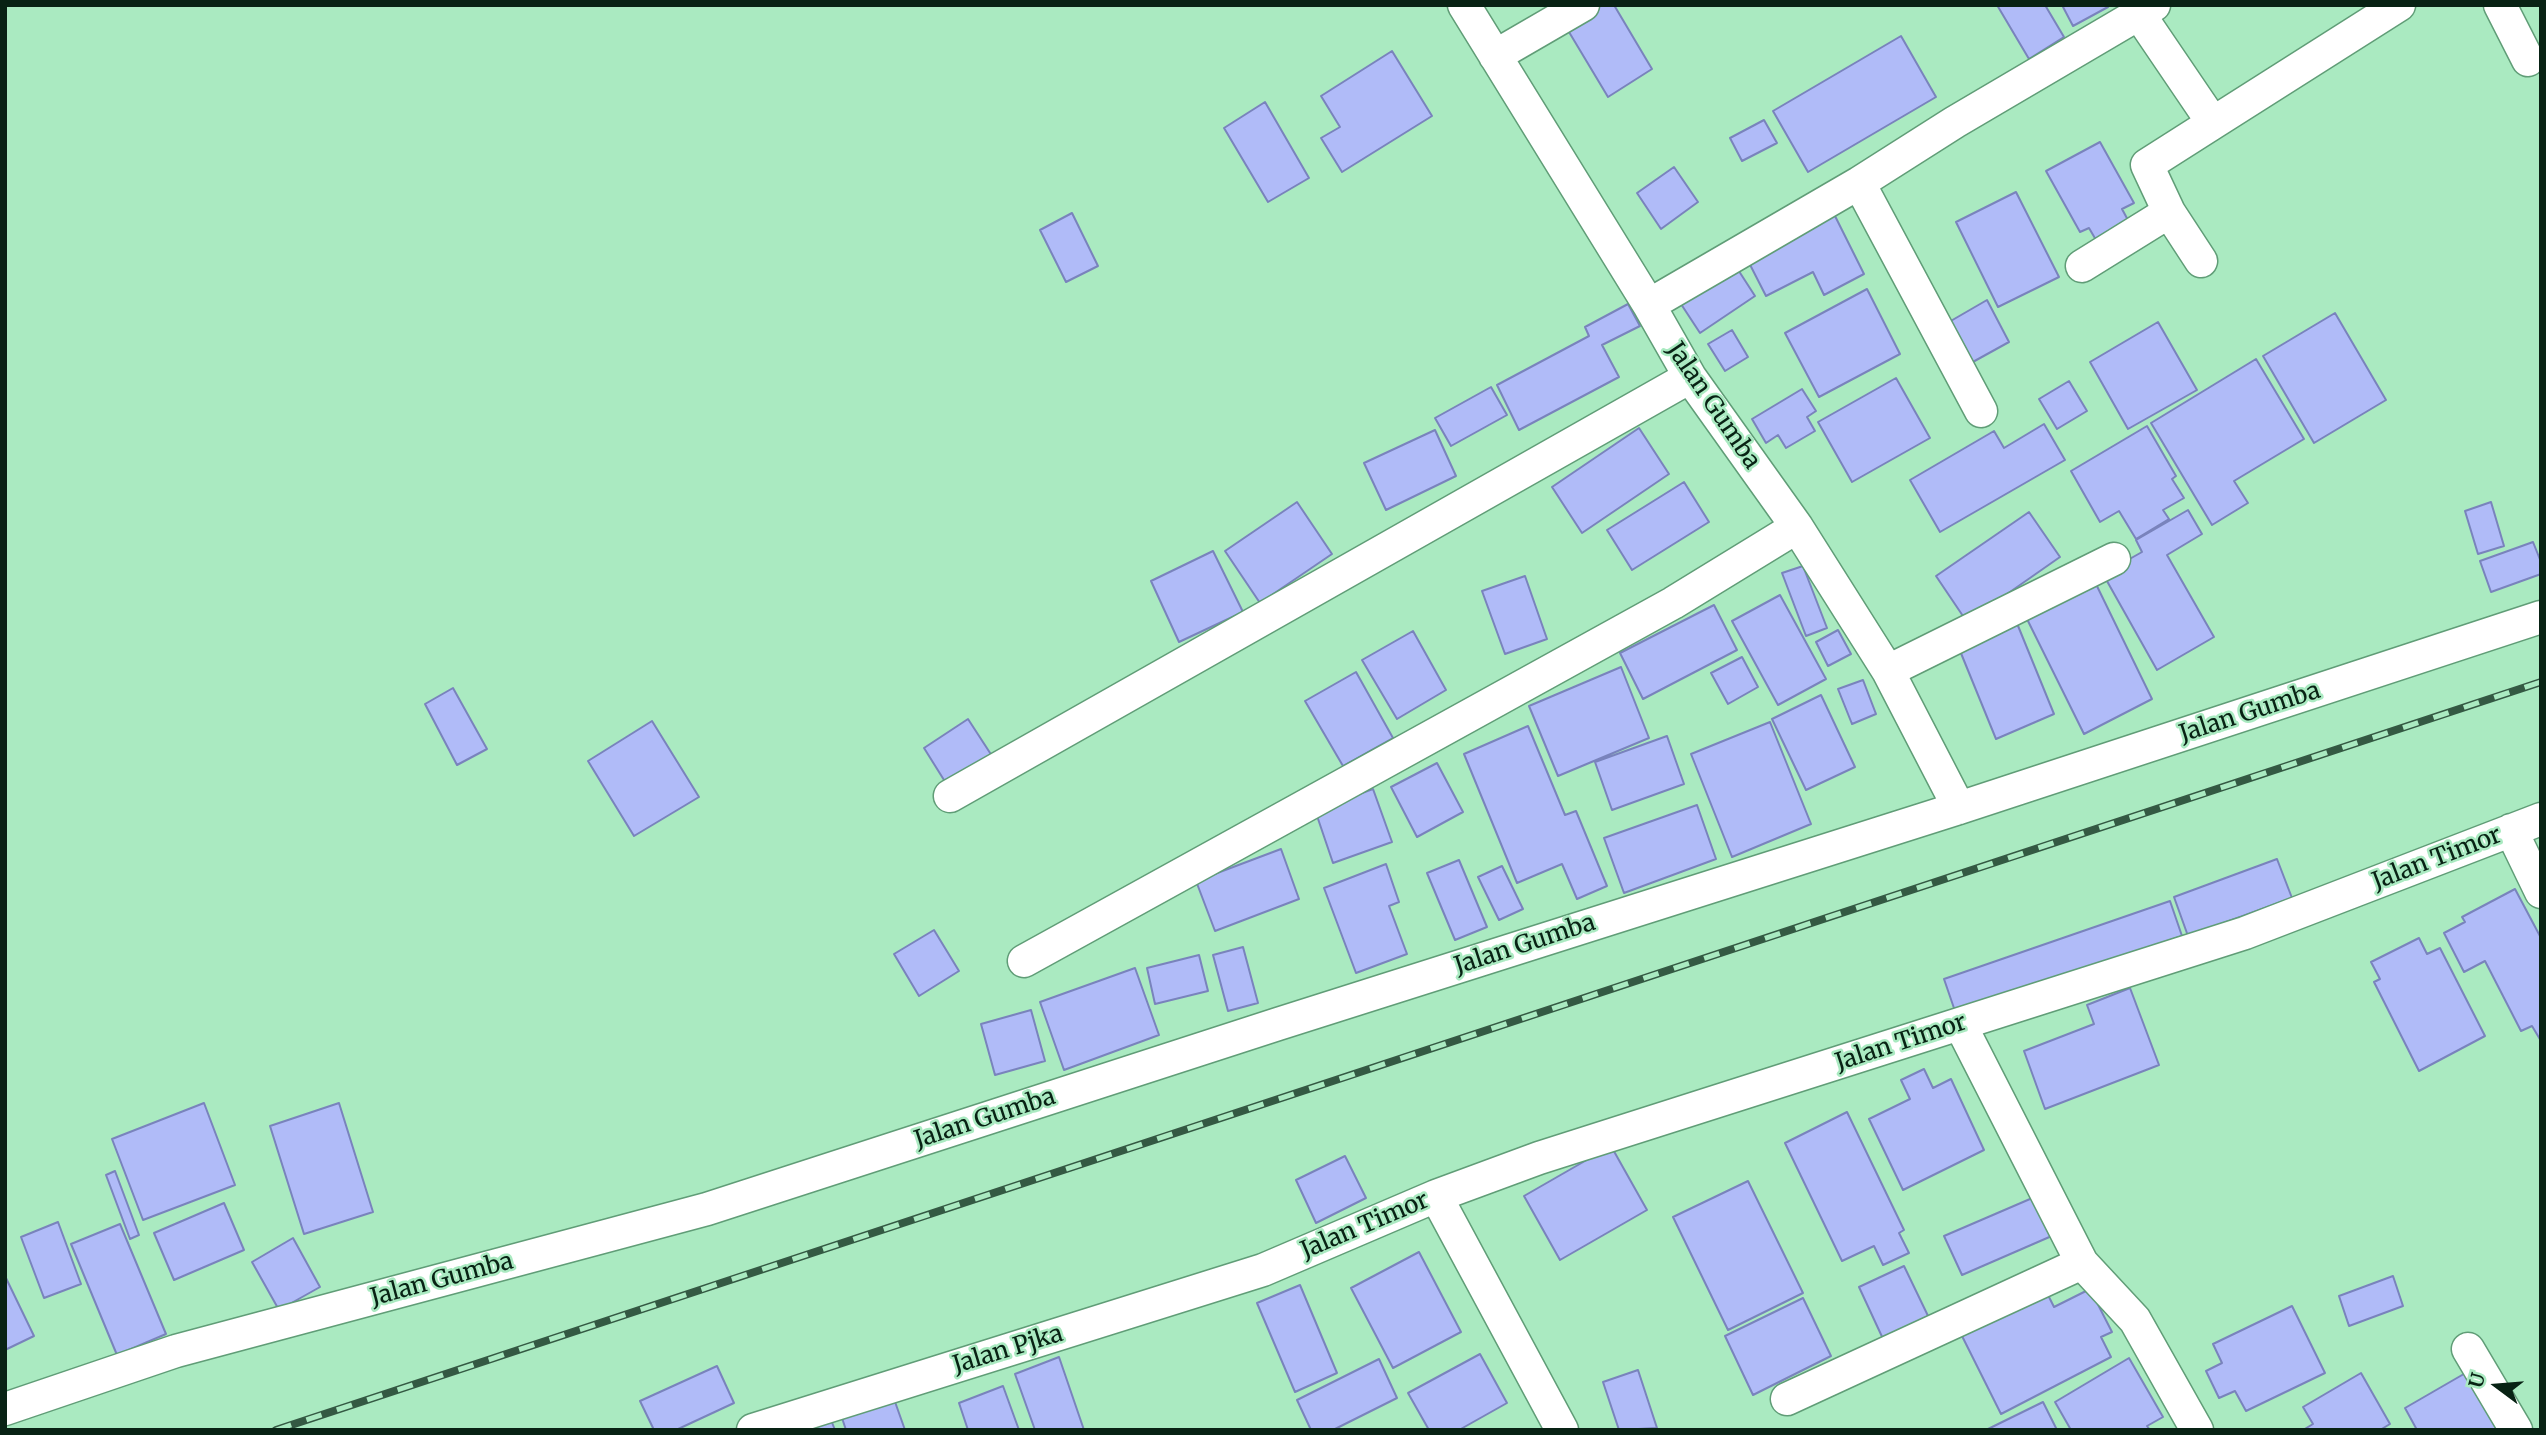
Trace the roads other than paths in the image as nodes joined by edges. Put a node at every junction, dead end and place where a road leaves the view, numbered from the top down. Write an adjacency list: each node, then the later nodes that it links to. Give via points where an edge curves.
1 (1464, 5): 6 (street, Jalan Gumba)
2 (1583, 5): 6 (street)
3 (2500, 5): 7 (street)
4 (2146, 10): 8 (street); 9 (street)
5 (2379, 11): 8 (street)
6 (1495, 56): 13 (street, Jalan Gumba)
7 (2528, 60)
8 (2213, 123): 10 (street, via 2147,165)
9 (1859, 183): 13 (street); 15 (street)
10 (2169, 212): 11 (street); 12 (street)
11 (2201, 261)
12 (2082, 266)
13 (1649, 305): 14 (street, Jalan Gumba)
14 (1689, 377): 16 (street, Jalan Gumba); 20 (street)
15 (1981, 411)
16 (1797, 527): 19 (street, Jalan Gumba); 25 (street, via 1673,603)
17 (2114, 559): 19 (street)
18 (2541, 617): 21 (street, Jalan Gumba)
19 (1888, 671): 21 (street, Jalan Gumba)
20 (950, 796)
21 (1959, 808): 32 (street, Jalan Gumba, via 707,1209 176,1351)
22 (2541, 819): 23 (street, Jalan Timor)
23 (2511, 830): 24 (street); 26 (street, Jalan Timor, via 2245,933)
24 (2541, 892)
25 (1024, 961)
26 (1960, 1024): 27 (street, Jalan Timor, via 1539,1158); 28 (street)
27 (1436, 1196): 29 (street, Jalan Timor); 34 (street)
28 (2081, 1262): 31 (street); 35 (street, via 2135,1320)
29 (1263, 1270): 33 (street, Jalan Pjka)
30 (2468, 1349): 36 (street)
31 (1787, 1399)
32 (5, 1409)
33 (753, 1430)
34 (1562, 1430)
35 (2197, 1430)
36 (2516, 1430)

